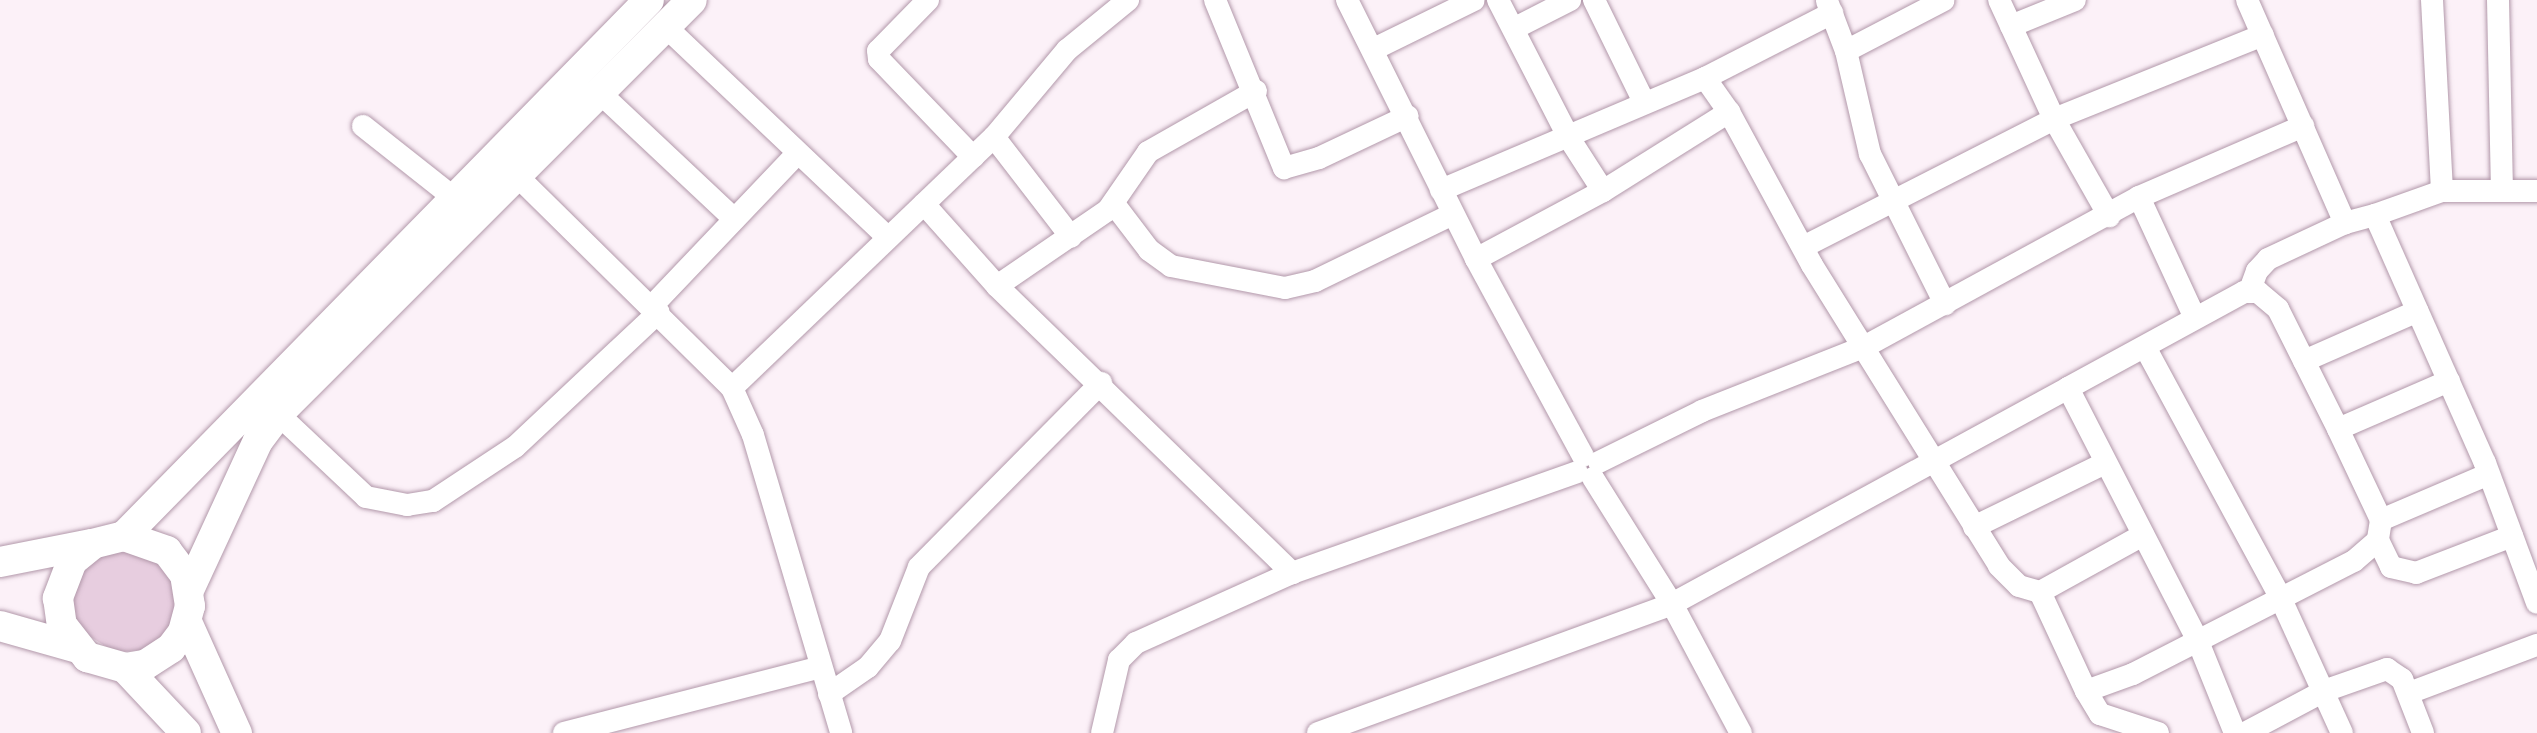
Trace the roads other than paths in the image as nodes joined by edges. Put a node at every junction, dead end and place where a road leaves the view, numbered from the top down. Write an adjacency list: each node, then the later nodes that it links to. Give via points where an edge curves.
1 (649, 0): 37 (main road)
2 (692, 0): 19 (main road)
3 (928, 0): 36 (street, via 878,51 879,59)
4 (1215, 0): 25 (street)
5 (1347, 0): 22 (street)
6 (1474, 0): 22 (street)
7 (1498, 0): 20 (street)
8 (1570, 0): 20 (street)
9 (1594, 0): 27 (street)
10 (1944, 0): 23 (street)
11 (1999, 0): 18 (street)
12 (2075, 0): 18 (street)
13 (2247, 0): 21 (street)
14 (2432, 0): 41 (street)
15 (2498, 0): 38 (street)
16 (1113, 4): 33 (street)
17 (1829, 7): 23 (street); 24 (street)
18 (2011, 26): 30 (street)
19 (666, 27): 26 (main road); 35 (street)
20 (1515, 28): 34 (street)
21 (2263, 35): 30 (street); 32 (street)
22 (1374, 49): 29 (street)
23 (1846, 51): 45 (street, via 1864,135)
24 (1705, 78): 27 (street); 28 (street)
25 (1256, 91): 29 (street, via 1278,159 1287,169); 47 (street, via 1148,152)
26 (600, 93): 37 (main road); 51 (street)
27 (1644, 102): 34 (street)
28 (1729, 112): 40 (street); 55 (street)
29 (1408, 116): 39 (street)
30 (2054, 119): 45 (street); 50 (street)
31 (363, 126): 43 (street)
32 (2303, 126): 44 (street); 52 (street)
33 (994, 137): 36 (street); 53 (street)
34 (1569, 138): 39 (street); 40 (street)
35 (797, 154): 51 (street); 54 (street)
36 (973, 157): 46 (street)
37 (506, 165): 43 (main road); 60 (street); 70 (main road)
38 (2502, 187): 41 (street); 42 (street)
39 (1441, 190): 48 (street)
40 (1603, 191): 56 (street)
41 (2442, 191): 49 (street)
42 (2537, 191)
43 (453, 197): 79 (main road)
44 (2139, 197): 50 (street); 62 (street)
45 (1891, 198): 55 (street); 59 (street)
46 (924, 204): 54 (street); 57 (street)
47 (1114, 204): 48 (street, via 1149,250 1171,266 1285,288 1315,281); 53 (street)
48 (1453, 214): 56 (street)
49 (2375, 215): 52 (street); 61 (street)
50 (2109, 216): 59 (street)
51 (734, 219): 60 (street)
52 (2345, 223): 58 (street, via 2268,259)
53 (1071, 237): 57 (street)
54 (888, 238): 68 (street)
55 (1803, 247): 63 (street)
56 (1476, 259): 74 (street)
57 (997, 286): 67 (street)
58 (2250, 290): 62 (street); 65 (street, via 2278,309)
59 (1945, 304): 63 (street)
60 (656, 308): 68 (street); 70 (street, via 515,447 433,501 407,505 366,497)
61 (2418, 311): 65 (street); 66 (street)
62 (2195, 318): 64 (street)
63 (1864, 347): 72 (street); 74 (street, via 1702,411)
64 (2145, 347): 69 (street); 86 (street)
65 (2304, 361): 71 (street)
66 (2449, 381): 71 (street); 75 (street)
67 (1101, 383): 83 (street); 99 (street, via 919,567 890,641 868,667)
68 (732, 388): 94 (street, via 753,435)
69 (2068, 388): 72 (street); 73 (street)
70 (278, 414): 84 (main road, via 258,441)
71 (2338, 429): 77 (street)
72 (1930, 460): 76 (street); 88 (street)
73 (2103, 464): 76 (street); 78 (street)
74 (1588, 467): 83 (street); 88 (street)
75 (2489, 474): 77 (street); 80 (street)
76 (1974, 527): 85 (street, via 2012,580)
77 (2380, 530): 80 (street, via 2391,567 2416,573); 86 (street, via 2354,561)
78 (2143, 535): 85 (street); 91 (street)
79 (124, 536): 81 (main road); 84 (main road, via 167,551)
80 (2512, 536): 87 (street)
81 (93, 544): 82 (main road); 93 (main road, via 72,561 58,598 62,625)
82 (0, 562)
83 (1292, 573): 104 (street, via 1136,643 1119,660)
84 (189, 590): 89 (main road)
85 (2040, 592): 96 (street)
86 (2280, 597): 91 (street); 97 (street)
87 (2537, 603)
88 (1672, 604): 105 (street); 106 (street)
89 (187, 622): 95 (main road, via 163,655); 101 (main road)
90 (0, 626): 93 (main road)
91 (2197, 639): 96 (street, via 2133,674); 108 (street)
92 (2537, 645): 98 (street)
93 (77, 648): 95 (main road, via 99,663)
94 (821, 667): 99 (street); 102 (street)
95 (125, 668): 100 (main road)
96 (2086, 691): 107 (street, via 2100,714)
97 (2324, 691): 98 (street, via 2387,669 2402,679); 109 (street); 110 (street)
98 (2409, 693): 111 (street)
99 (829, 694): 103 (street)
100 (186, 733)
101 (237, 733)
102 (564, 733)
103 (841, 733)
104 (1102, 733)
105 (1318, 733)
106 (1741, 733)
107 (2158, 733)
108 (2235, 733)
109 (2245, 733)
110 (2342, 733)
111 (2423, 733)

